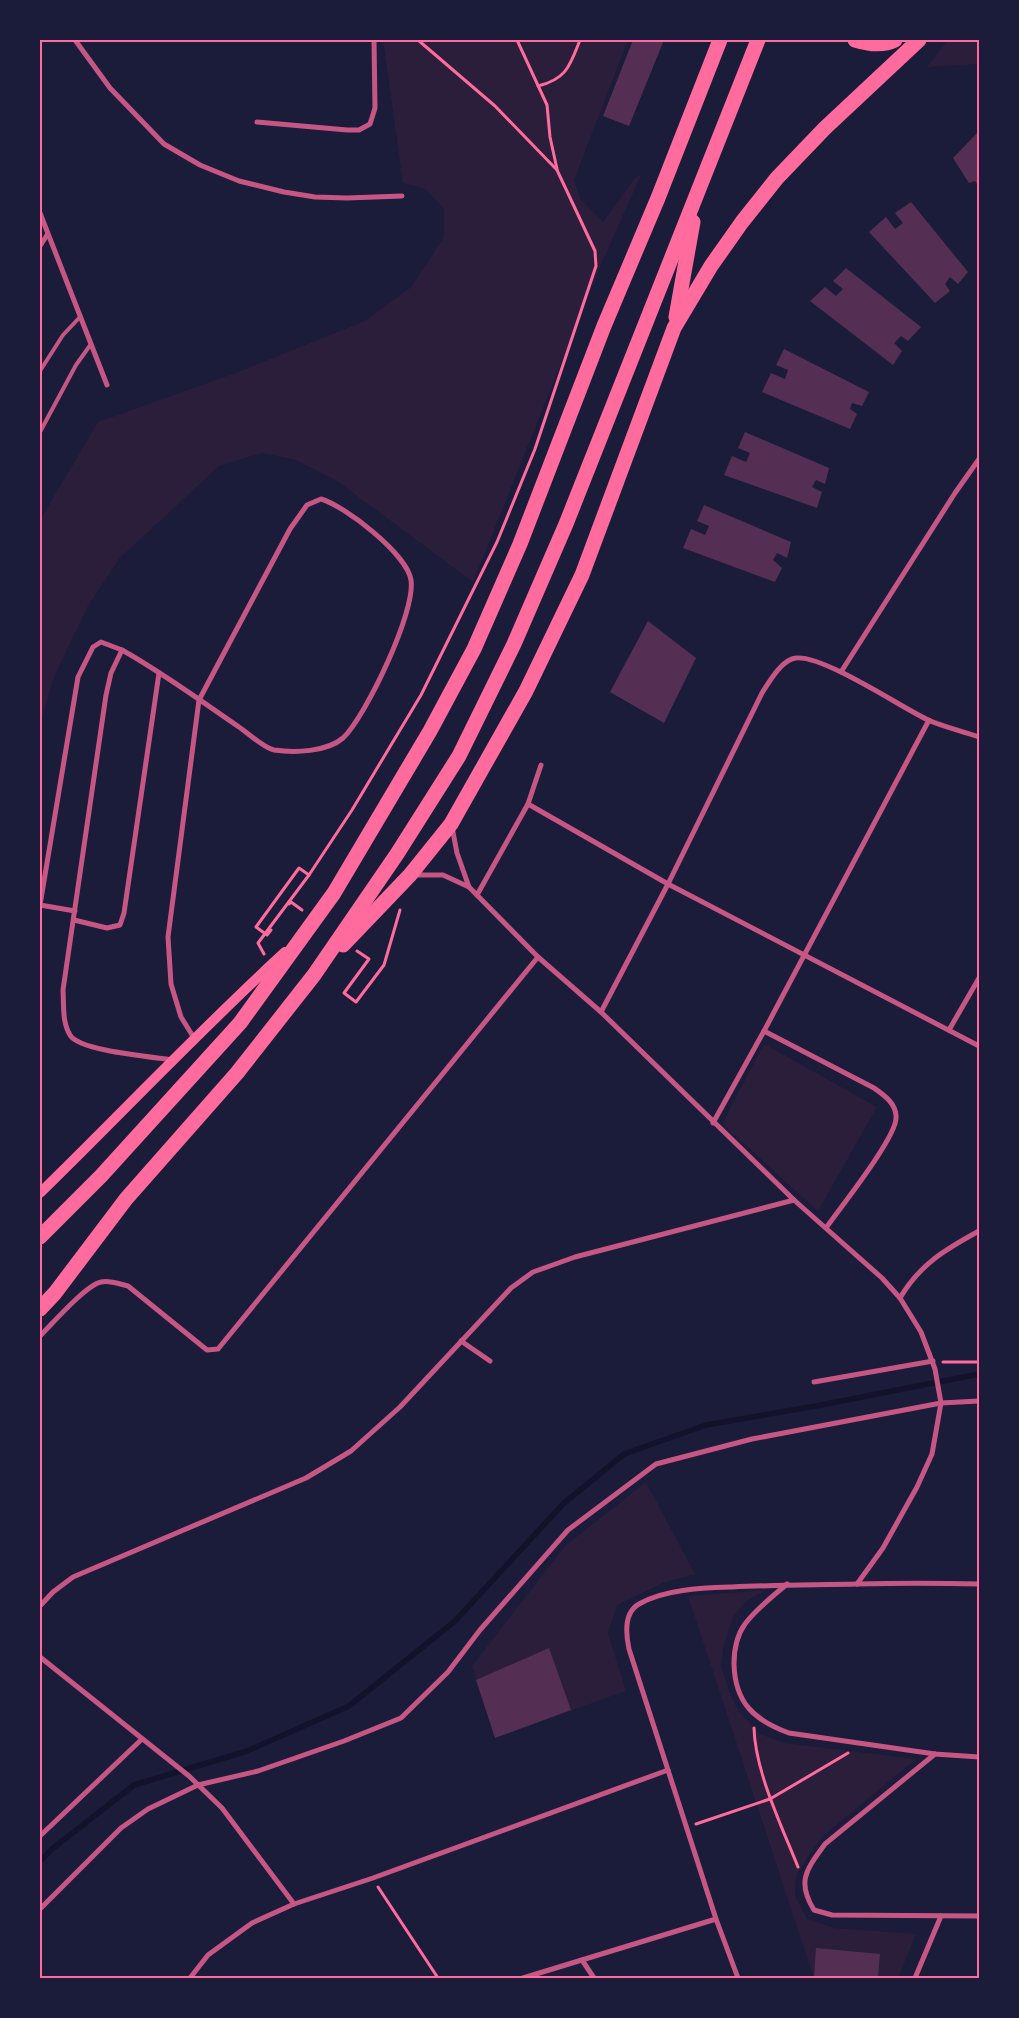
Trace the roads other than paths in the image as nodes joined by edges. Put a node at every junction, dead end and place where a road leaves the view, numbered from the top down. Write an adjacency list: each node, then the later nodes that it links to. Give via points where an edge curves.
1 (75, 40): 12 (street, via 110,88 164,144 200,165 240,180 315,197)
2 (374, 40): 10 (street, via 375,108 370,124 359,130 347,130)
3 (709, 40): 9 (highway)
4 (720, 40): 9 (highway)
5 (758, 40): 11 (highway)
6 (855, 40): 7 (highway, via 888,43)
7 (895, 40)
8 (919, 40): 17 (highway, via 777,178 711,266)
9 (691, 114): 38 (highway, via 604,326 520,544 474,649 430,731 334,893)
10 (257, 122)
11 (699, 191): 17 (highway); 41 (highway, via 562,532 514,644 463,748 397,854)
12 (402, 196)
13 (40, 214): 14 (street)
14 (47, 235): 15 (street); 16 (street)
15 (40, 246)
16 (80, 318): 18 (street); 19 (lane, via 63,335)
17 (674, 328): 31 (highway, via 582,576 526,690)
18 (91, 344): 20 (street); 21 (lane)
19 (40, 371)
20 (108, 385)
21 (40, 432)
22 (979, 459): 24 (street)
23 (122, 650): 25 (street); 36 (street, via 111,673 106,695); 36 (street, via 101,642 93,647 78,677 73,704 40,905)
24 (840, 672): 27 (street); 33 (street, via 810,659 794,658 778,668 762,692)
25 (159, 673): 26 (street); 37 (street, via 120,925 107,928)
26 (199, 700): 26 (street, via 272,749 317,750 342,738 362,713 407,614 412,580 404,562 384,541 333,502 321,499 307,505 290,529); 46 (street, via 168,937 172,984 181,1017)
27 (929, 720): 28 (street); 39 (street)
28 (979, 737)
29 (541, 765): 30 (street)
30 (528, 804): 33 (street); 35 (street)
31 (451, 824): 32 (highway); 34 (street)
32 (410, 875): 34 (street, via 443,875); 41 (highway)
33 (668, 884): 39 (street); 43 (street)
34 (469, 887): 35 (street)
35 (477, 895): 40 (street)
36 (75, 911): 37 (street)
37 (74, 920): 48 (street, via 63,990 64,1024 70,1037 85,1046)
38 (306, 932): 46 (main road); 54 (highway, via 240,1023 101,1176)
39 (804, 954): 44 (street); 45 (street)
40 (538, 957): 43 (street); 57 (street, via 218,1349 207,1350 128,1286 115,1282 97,1283 83,1293)
41 (314, 975): 56 (highway, via 237,1073 126,1199 55,1294)
42 (979, 978): 44 (street)
43 (601, 1012): 49 (street)
44 (949, 1030): 47 (street)
45 (764, 1031): 49 (street); 52 (street, via 874,1088 890,1100 896,1118 889,1140)
46 (194, 1038): 48 (main road)
47 (979, 1046)
48 (174, 1060): 50 (main road)
49 (713, 1123): 51 (street)
50 (40, 1193)
51 (794, 1200): 52 (street); 58 (street, via 575,1257 533,1272 511,1288)
52 (826, 1228): 55 (street)
53 (979, 1231): 55 (street, via 925,1265)
54 (40, 1237)
55 (900, 1298): 60 (street, via 921,1332)
56 (40, 1309)
57 (40, 1336)
58 (461, 1341): 59 (street); 67 (street, via 400,1407 351,1451 306,1478 73,1577)
59 (490, 1361)
60 (933, 1361): 61 (street); 63 (street)
61 (814, 1382)
62 (979, 1401): 63 (street)
63 (941, 1403): 65 (street, via 932,1454 917,1488 883,1548); 73 (street, via 752,1439 656,1464 568,1530 480,1630 448,1672 401,1718 258,1771)
64 (787, 1584): 65 (street); 70 (street, via 744,1625 734,1650 735,1679 741,1699 770,1726 789,1733); 72 (street, via 703,1588 657,1596 637,1605 630,1615 626,1632 632,1658)
65 (857, 1584): 66 (street)
66 (979, 1584)
67 (40, 1606)
68 (40, 1657): 69 (street)
69 (142, 1738): 73 (street); 74 (street)
70 (935, 1754): 71 (street); 77 (street, via 825,1844 803,1882 814,1910 832,1915)
71 (979, 1757)
72 (668, 1770): 75 (street); 79 (street)
73 (198, 1785): 75 (street, via 222,1808); 76 (street, via 148,1809 121,1828)
74 (40, 1836)
75 (294, 1904): 81 (street, via 252,1923 208,1955)
76 (40, 1909)
77 (941, 1916): 78 (street); 85 (street)
78 (979, 1916)
79 (716, 1919): 80 (street); 84 (street)
80 (582, 1960): 82 (street); 83 (street)
81 (190, 1978)
82 (523, 1978)
83 (594, 1978)
84 (738, 1978)
85 (915, 1978)

